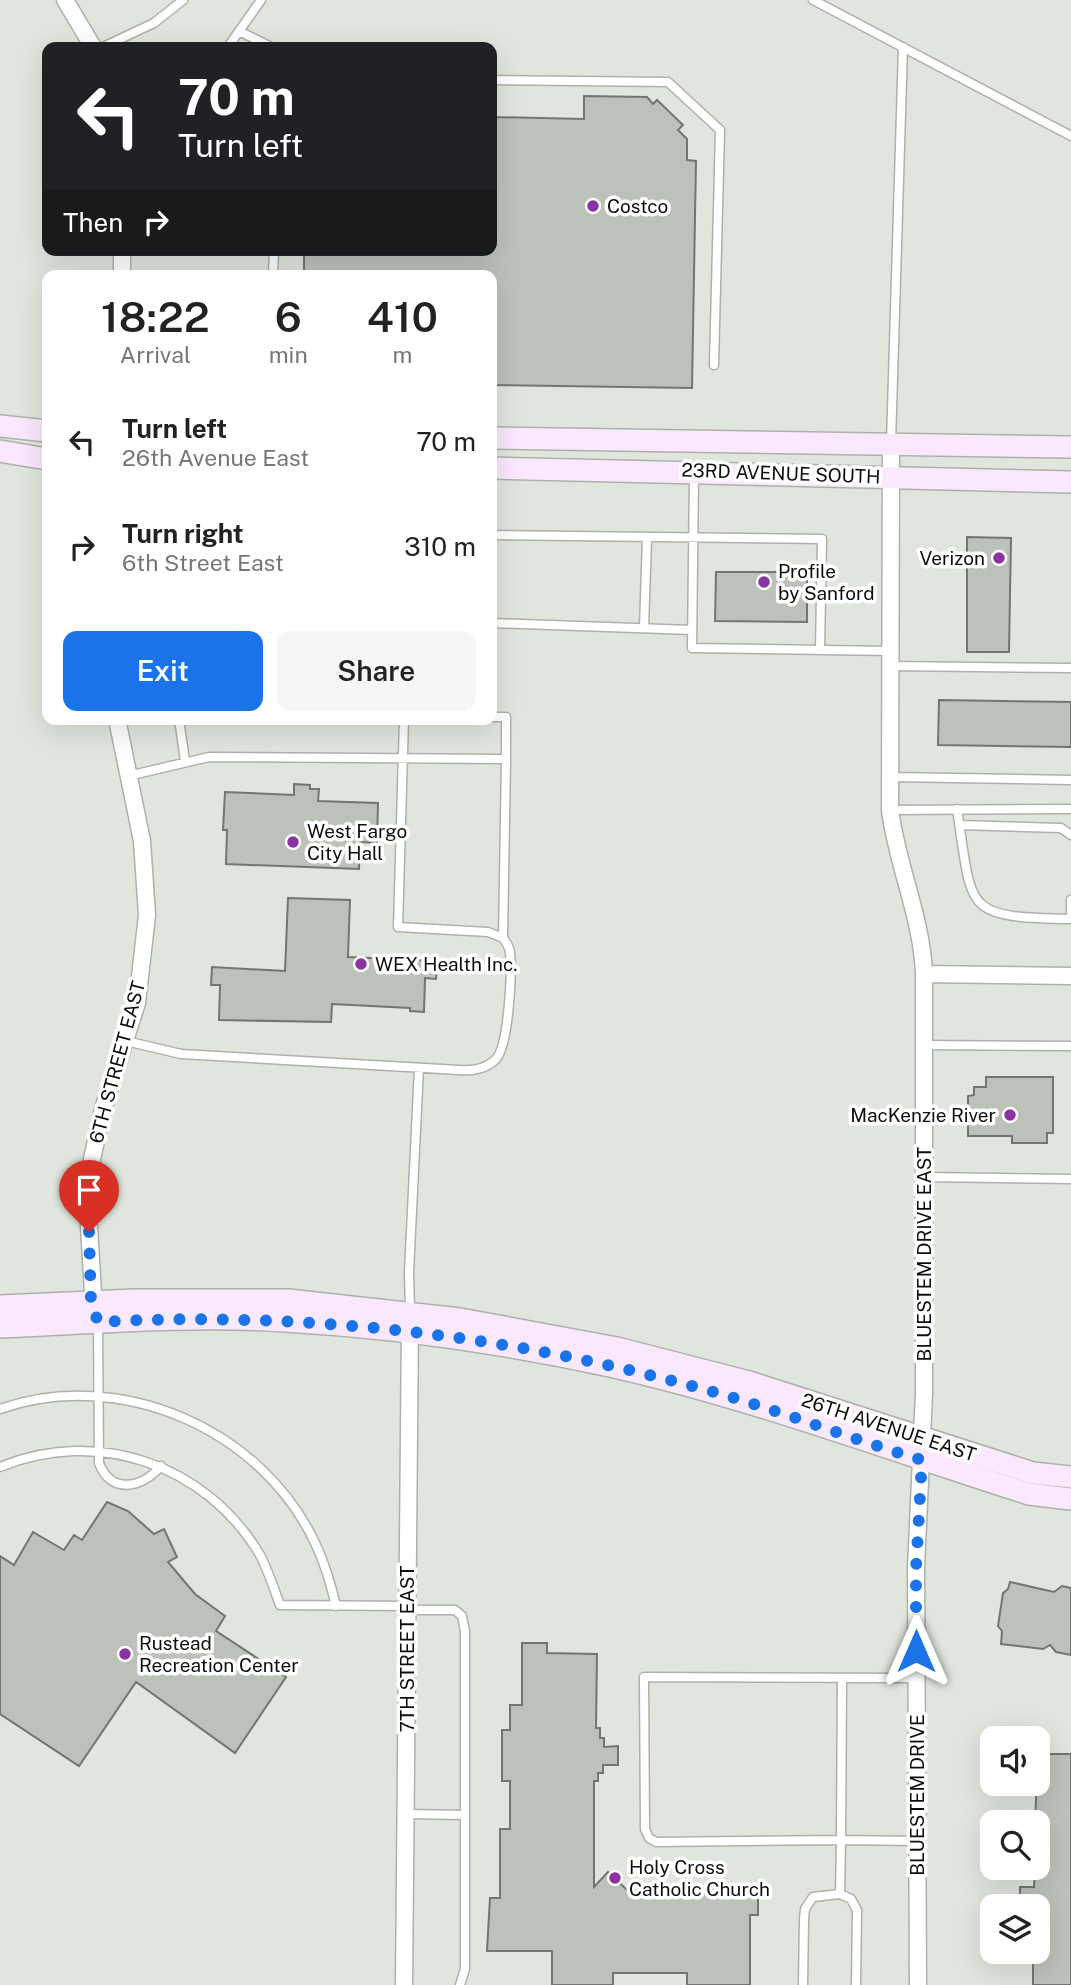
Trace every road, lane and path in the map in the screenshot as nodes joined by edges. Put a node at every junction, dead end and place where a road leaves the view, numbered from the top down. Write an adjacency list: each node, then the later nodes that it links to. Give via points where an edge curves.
1 (65, 0): 6 (street)
2 (183, 0): 7 (lane, via 154,23)
3 (261, 0): 5 (lane)
4 (813, 0): 10 (lane)
5 (239, 32): 8 (lane); 9 (lane)
6 (90, 42)
7 (114, 42)
8 (232, 42)
9 (260, 42)
10 (903, 47): 12 (lane); 17 (lane)
11 (497, 80): 13 (lane, via 668,82 720,130)
12 (1071, 136)
13 (714, 365)
14 (0, 426): 15 (street)
15 (42, 430)
16 (497, 438): 17 (street, 23RD AVENUE SOUTH)
17 (891, 444): 18 (street, 23RD AVENUE SOUTH); 23 (street, BLUESTEM DRIVE EAST)
18 (1071, 447)
19 (0, 451): 20 (street)
20 (42, 457)
21 (497, 468): 22 (street, 23RD AVENUE SOUTH)
22 (694, 471): 23 (street, 23RD AVENUE SOUTH); 27 (lane)
23 (890, 476): 24 (street, 23RD AVENUE SOUTH); 32 (street, BLUESTEM DRIVE EAST)
24 (1071, 482)
25 (497, 535): 26 (lane)
26 (647, 538): 27 (lane); 29 (lane)
27 (693, 538): 30 (lane); 31 (lane, via 822,539)
28 (497, 623): 29 (lane)
29 (644, 628): 30 (lane)
30 (692, 630): 31 (lane, via 692,648)
31 (820, 650): 32 (lane)
32 (889, 658): 33 (lane); 42 (street, BLUESTEM DRIVE EAST)
33 (1071, 668)
34 (497, 717): 39 (lane, via 506,717)
35 (118, 725): 41 (street, 6TH STREET EAST)
36 (180, 725): 40 (lane)
37 (404, 725): 38 (lane)
38 (403, 758): 39 (lane); 40 (lane, via 241,756); 51 (lane, via 398,927 488,932)
39 (506, 759): 51 (lane)
40 (186, 761): 41 (lane)
41 (128, 776): 54 (street, 6TH STREET EAST, via 142,841 147,915 137,1003)
42 (890, 778): 43 (lane); 46 (street, BLUESTEM DRIVE EAST)
43 (1071, 780)
44 (957, 809): 45 (lane); 46 (lane); 47 (lane)
45 (1071, 809)
46 (890, 810): 52 (street, BLUESTEM DRIVE EAST)
47 (960, 825): 48 (lane, via 1061,828); 50 (lane, via 975,901 988,912 1012,918)
48 (1071, 835)
49 (1071, 900): 50 (lane)
50 (1071, 919)
51 (503, 938): 57 (lane, via 510,953 505,1039 498,1059 475,1070)
52 (924, 974): 53 (street); 55 (street, BLUESTEM DRIVE EAST)
53 (1071, 976)
54 (126, 1041): 57 (lane, via 194,1055); 60 (street, 6TH STREET EAST, via 92,1159 88,1210)
55 (924, 1045): 56 (lane); 58 (street, BLUESTEM DRIVE EAST)
56 (1071, 1046)
57 (419, 1068): 63 (lane)
58 (923, 1177): 59 (lane); 67 (street, BLUESTEM DRIVE EAST)
59 (1071, 1179)
60 (91, 1302): 61 (street, 26TH AVENUE EAST); 62 (street, 6TH STREET EAST); 63 (street, 26TH AVENUE EAST, via 288,1300)
61 (0, 1306)
62 (98, 1322): 63 (street, 26TH AVENUE EAST); 64 (street, 26TH AVENUE EAST); 65 (lane)
63 (410, 1324): 67 (street, 26TH AVENUE EAST, via 460,1319 617,1348 749,1382); 69 (street, 26TH AVENUE EAST, via 455,1339 609,1366 741,1400); 75 (street, 7TH STREET EAST)
64 (0, 1327)
65 (101, 1395): 66 (lane, via 46,1399); 68 (lane); 74 (lane, via 151,1404 193,1421 257,1466 285,1497 316,1545)
66 (0, 1409)
67 (923, 1438): 69 (street, BLUESTEM DRIVE); 72 (street, 26TH AVENUE EAST, via 1033,1473)
68 (99, 1450): 70 (lane); 70 (lane, via 102,1470 115,1483 145,1482); 71 (lane, via 57,1452)
69 (922, 1460): 73 (street, 26TH AVENUE EAST, via 1029,1494); 76 (street, BLUESTEM DRIVE)
70 (161, 1466): 74 (lane, via 200,1489 231,1517 261,1558 280,1605)
71 (0, 1468)
72 (1071, 1477)
73 (1071, 1499)
74 (337, 1606): 75 (lane)
75 (407, 1608): 78 (street, 7TH STREET EAST); 79 (lane, via 455,1610 463,1616)
76 (916, 1678): 77 (lane); 81 (street, BLUESTEM DRIVE)
77 (842, 1679): 80 (lane); 80 (lane, via 644,1677 645,1829 649,1838 656,1842)
78 (406, 1814): 79 (lane); 83 (street, 7TH STREET EAST)
79 (464, 1815): 84 (lane, via 464,1969)
80 (841, 1840): 81 (lane); 82 (lane)
81 (917, 1840): 87 (street, BLUESTEM DRIVE)
82 (840, 1894): 85 (lane, via 813,1897 805,1909); 86 (lane, via 851,1899 857,1910)
83 (404, 1985)
84 (460, 1985)
85 (803, 1985)
86 (856, 1985)
87 (918, 1985)

